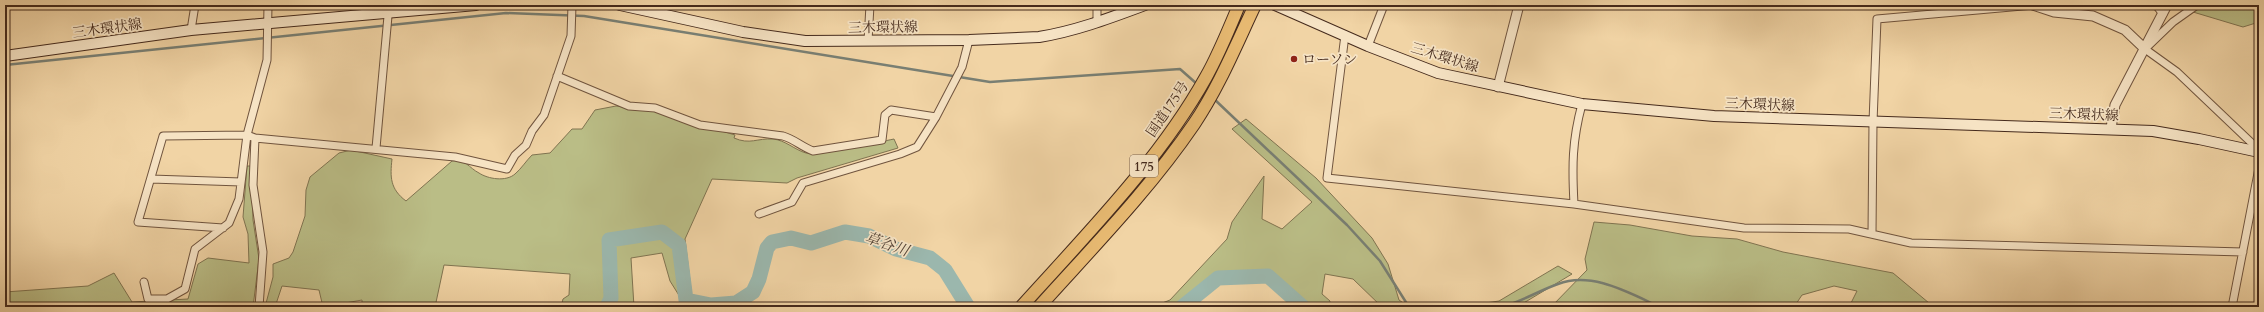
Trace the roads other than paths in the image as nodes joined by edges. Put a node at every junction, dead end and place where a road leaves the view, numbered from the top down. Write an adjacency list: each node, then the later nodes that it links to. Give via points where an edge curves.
1 (195, 5): 22 (street)
2 (268, 5): 21 (street)
3 (476, 5): 18 (main road, 三木環状線)
4 (572, 5): 29 (street, via 571,36)
5 (620, 5): 25 (main road, 三木環状線, via 782,38 804,41)
6 (870, 5): 25 (street)
7 (1097, 5): 20 (street)
8 (1145, 5): 20 (main road, 三木環状線)
9 (1239, 5): 49 (highway, 国道175号 / 175, via 1227,36 1206,77 1156,152)
10 (1255, 5): 50 (highway, 国道175号 / 175, via 1219,83 1194,124 1141,192)
11 (1275, 5): 23 (main road, 三木環状線)
12 (1384, 5): 26 (street)
13 (1519, 5): 30 (street)
14 (2034, 5): 27 (street, via 2054,12 2093,16 2125,30); 33 (street, via 1877,19)
15 (2156, 5): 19 (street)
16 (2168, 5): 19 (street)
17 (2197, 5): 27 (street, via 2173,22)
18 (389, 9): 21 (main road, 三木環状線); 37 (street)
19 (2163, 14): 27 (street)
20 (1097, 23): 24 (main road, 三木環状線, via 1060,34)
21 (267, 24): 22 (main road, 三木環状線); 35 (street, via 267,60)
22 (191, 30): 28 (main road, 三木環状線)
23 (1345, 35): 26 (main road, 三木環状線); 42 (street, via 1327,178)
24 (969, 40): 25 (main road, 三木環状線); 32 (street, via 962,67)
25 (868, 41)
26 (1368, 46): 30 (main road, 三木環状線, via 1438,73)
27 (2145, 49): 34 (street, via 2115,105); 38 (street, via 2177,72)
28 (5, 56)
29 (557, 76): 32 (street, via 629,106 655,108 700,125 783,136 794,139 804,148 813,151 882,140 885,115 891,110); 37 (street, via 544,115 532,131 526,145 515,155 507,169 455,157)
30 (1498, 88): 31 (main road, 三木環状線)
31 (1582, 104): 33 (main road, 三木環状線, via 1714,116); 42 (street, via 1572,158)
32 (936, 117): 43 (street, via 917,146 900,154 803,183 792,202)
33 (1873, 122): 34 (main road, 三木環状線); 45 (street)
34 (2111, 128): 38 (main road, 三木環状線, via 2168,134)
35 (248, 135): 36 (street); 40 (street, via 163,136); 41 (street)
36 (255, 138): 37 (street); 48 (street, via 253,185 263,252)
37 (376, 148)
38 (2259, 151)
39 (2259, 168): 46 (street)
40 (151, 179): 41 (street); 44 (street, via 138,222)
41 (241, 182): 44 (street, via 239,199 229,223)
42 (1574, 204): 45 (street, via 1744,228 1849,229)
43 (759, 214)
44 (223, 228): 47 (street, via 195,249 185,289 167,298 148,299)
45 (1872, 234): 46 (street, via 1911,243)
46 (2243, 252): 51 (street)
47 (144, 282)
48 (259, 307)
49 (1021, 307)
50 (1039, 307)
51 (2232, 307)

